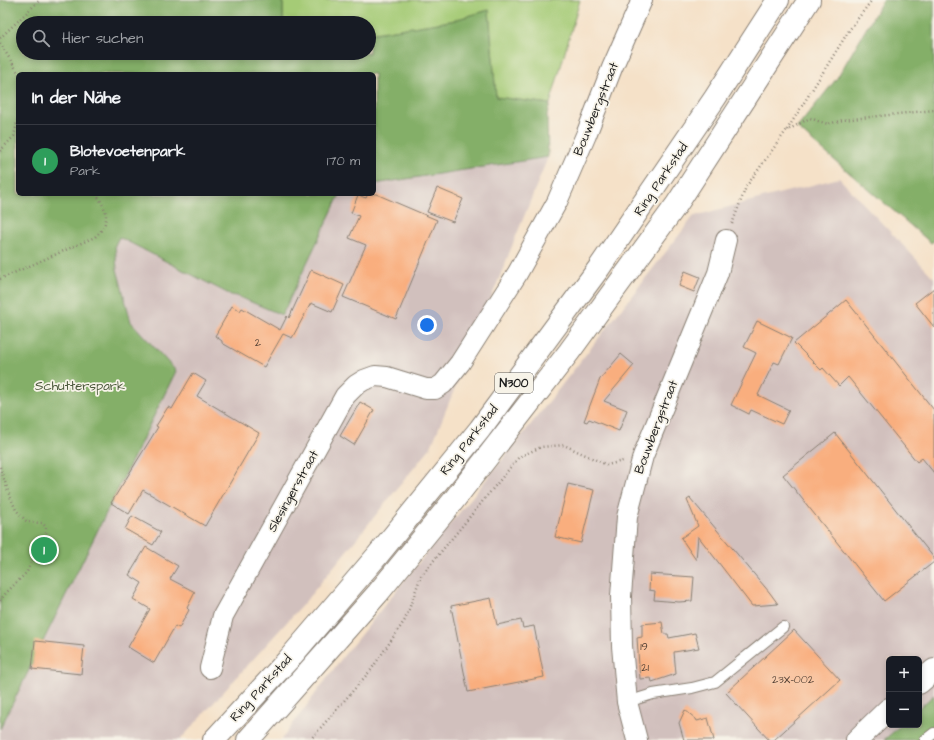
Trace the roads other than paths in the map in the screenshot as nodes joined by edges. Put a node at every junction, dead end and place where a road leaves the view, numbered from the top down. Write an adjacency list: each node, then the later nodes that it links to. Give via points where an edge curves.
1 (642, 0): 5 (street, Bouwbergstraat, via 557,202 539,235 460,363 443,384 435,389)
2 (778, 0): 13 (main road, Ring Parkstad / N300, via 715,98 599,268 480,429 377,556 288,660)
3 (809, 0): 14 (main road, Ring Parkstad / N300, via 677,204 569,352 378,593)
4 (726, 240): 10 (street, Bouwbergstraat, via 718,273 643,456 627,517 621,596)
5 (426, 389): 7 (street, Slesingerstraat, via 375,376 356,384 345,396 223,616)
6 (783, 627): 10 (lane, via 715,682 653,694)
7 (210, 668)
8 (934, 670): 9 (main road)
9 (922, 680)
10 (627, 702): 15 (street, Bouwbergstraat)
11 (886, 712): 16 (main road)
12 (934, 733): 17 (lane)
13 (214, 740)
14 (248, 740)
15 (637, 740)
16 (857, 740)
17 (926, 740)

